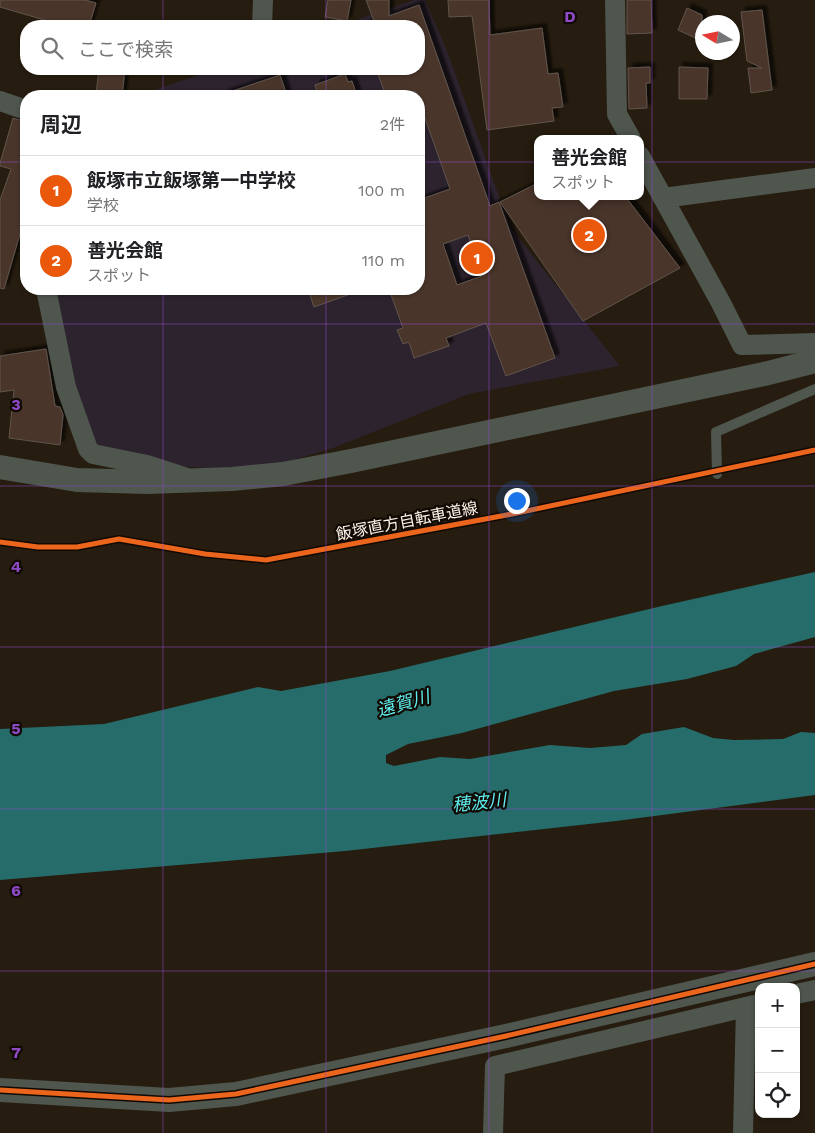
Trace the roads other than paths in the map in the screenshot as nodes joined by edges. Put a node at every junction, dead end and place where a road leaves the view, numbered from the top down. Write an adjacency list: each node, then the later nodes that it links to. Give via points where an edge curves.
1 (263, 0): 3 (street)
2 (615, 0): 6 (street, via 617,114)
3 (262, 20)
4 (0, 101): 5 (street)
5 (20, 108)
6 (629, 135)
7 (644, 163): 9 (street)
8 (815, 178): 9 (street)
9 (663, 198): 11 (street, via 742,345)
10 (47, 295): 16 (street, via 66,387 88,450 93,454 147,465)
11 (815, 343)
12 (815, 361): 16 (street, via 341,463 282,474)
13 (815, 389): 15 (lane, via 716,432)
14 (0, 467): 16 (street, via 77,480)
15 (717, 474)
16 (195, 480)
17 (815, 964): 21 (street, via 506,1036 236,1094 169,1100)
18 (815, 990): 19 (street)
19 (800, 993)
20 (753, 1005): 22 (street, via 495,1066); 23 (street)
21 (0, 1090)
22 (493, 1133)
23 (743, 1133)

